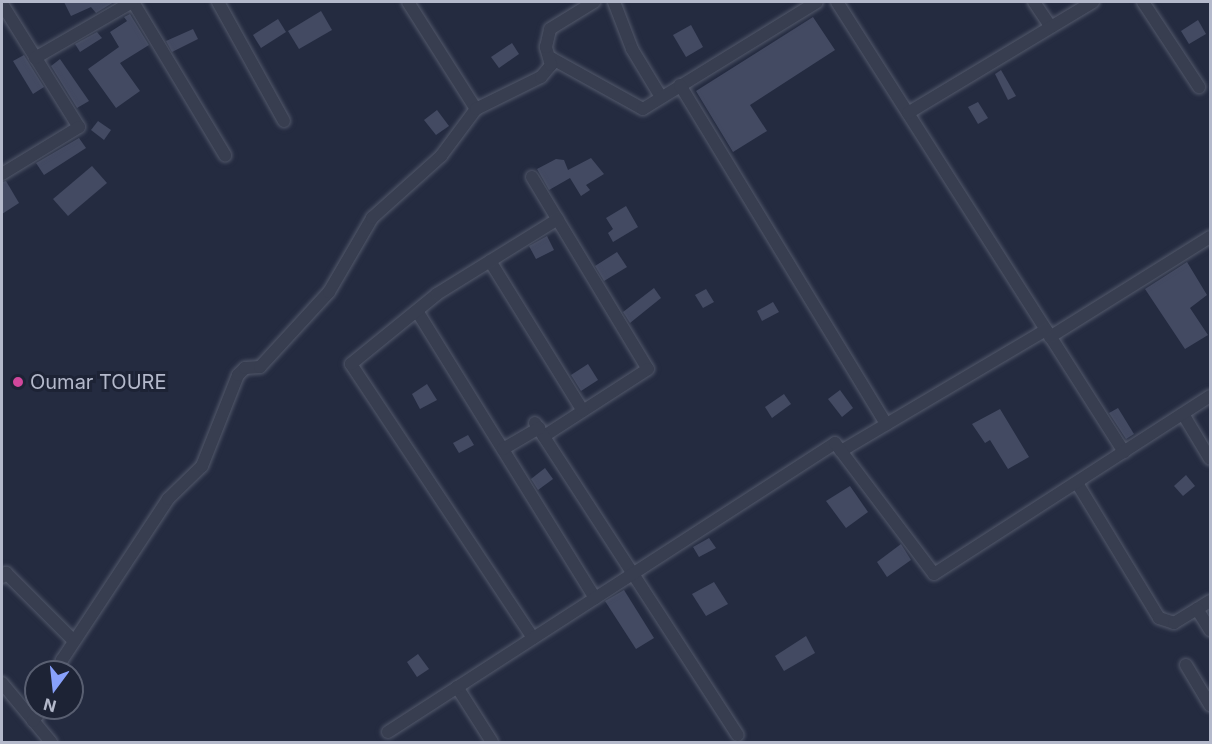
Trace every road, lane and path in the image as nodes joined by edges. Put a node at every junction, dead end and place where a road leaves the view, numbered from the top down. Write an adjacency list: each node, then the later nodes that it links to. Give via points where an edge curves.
1 (132, 2): 13 (street); 21 (street)
2 (218, 2): 20 (street)
3 (408, 2): 18 (street)
4 (594, 2): 14 (street, via 550,29 546,47)
5 (614, 2): 17 (street, via 632,48)
6 (817, 2): 15 (street)
7 (837, 2): 19 (street)
8 (1034, 2): 12 (street)
9 (1093, 2): 12 (street)
10 (1143, 2): 16 (street)
11 (2, 4): 13 (street)
12 (1051, 27): 19 (street)
13 (36, 58): 22 (street, via 79,127)
14 (551, 58): 17 (street, via 643,109); 18 (street, via 541,77)
15 (680, 86): 17 (street); 32 (street)
16 (1199, 87)
17 (662, 97)
18 (476, 109): 46 (street, via 441,156 372,218 329,292 260,367 245,368 237,375 202,466 168,500)
19 (908, 113): 28 (street)
20 (284, 121)
21 (225, 155)
22 (2, 174)
23 (532, 177): 24 (street)
24 (558, 219): 26 (street); 30 (street, via 648,369)
25 (1210, 237): 28 (street)
26 (490, 261): 27 (street); 30 (street)
27 (417, 311): 34 (street); 45 (street, via 351,364)
28 (1048, 333): 32 (street); 36 (street)
29 (1210, 396): 31 (street)
30 (583, 411): 33 (street)
31 (1183, 414): 36 (street); 37 (street)
32 (886, 424): 35 (street)
33 (539, 429): 34 (street); 39 (street)
34 (503, 449): 41 (street)
35 (841, 451): 38 (street, via 934,574); 39 (street, via 835,443)
36 (1124, 452): 38 (street)
37 (1210, 459)
38 (1077, 483): 43 (street, via 1159,618 1174,623)
39 (633, 574): 41 (street); 54 (street)
40 (2, 577): 46 (street, via 6,573)
41 (595, 598): 45 (street)
42 (1210, 601): 43 (street)
43 (1197, 609): 44 (street)
44 (1210, 630)
45 (533, 638): 50 (street)
46 (74, 641): 47 (street)
47 (64, 660)
48 (1186, 665): 51 (street)
49 (2, 683): 52 (street)
50 (457, 687): 53 (street); 56 (street)
51 (1210, 705)
52 (33, 721): 55 (street)
53 (388, 732)
54 (738, 735)
55 (51, 742)
56 (492, 742)

